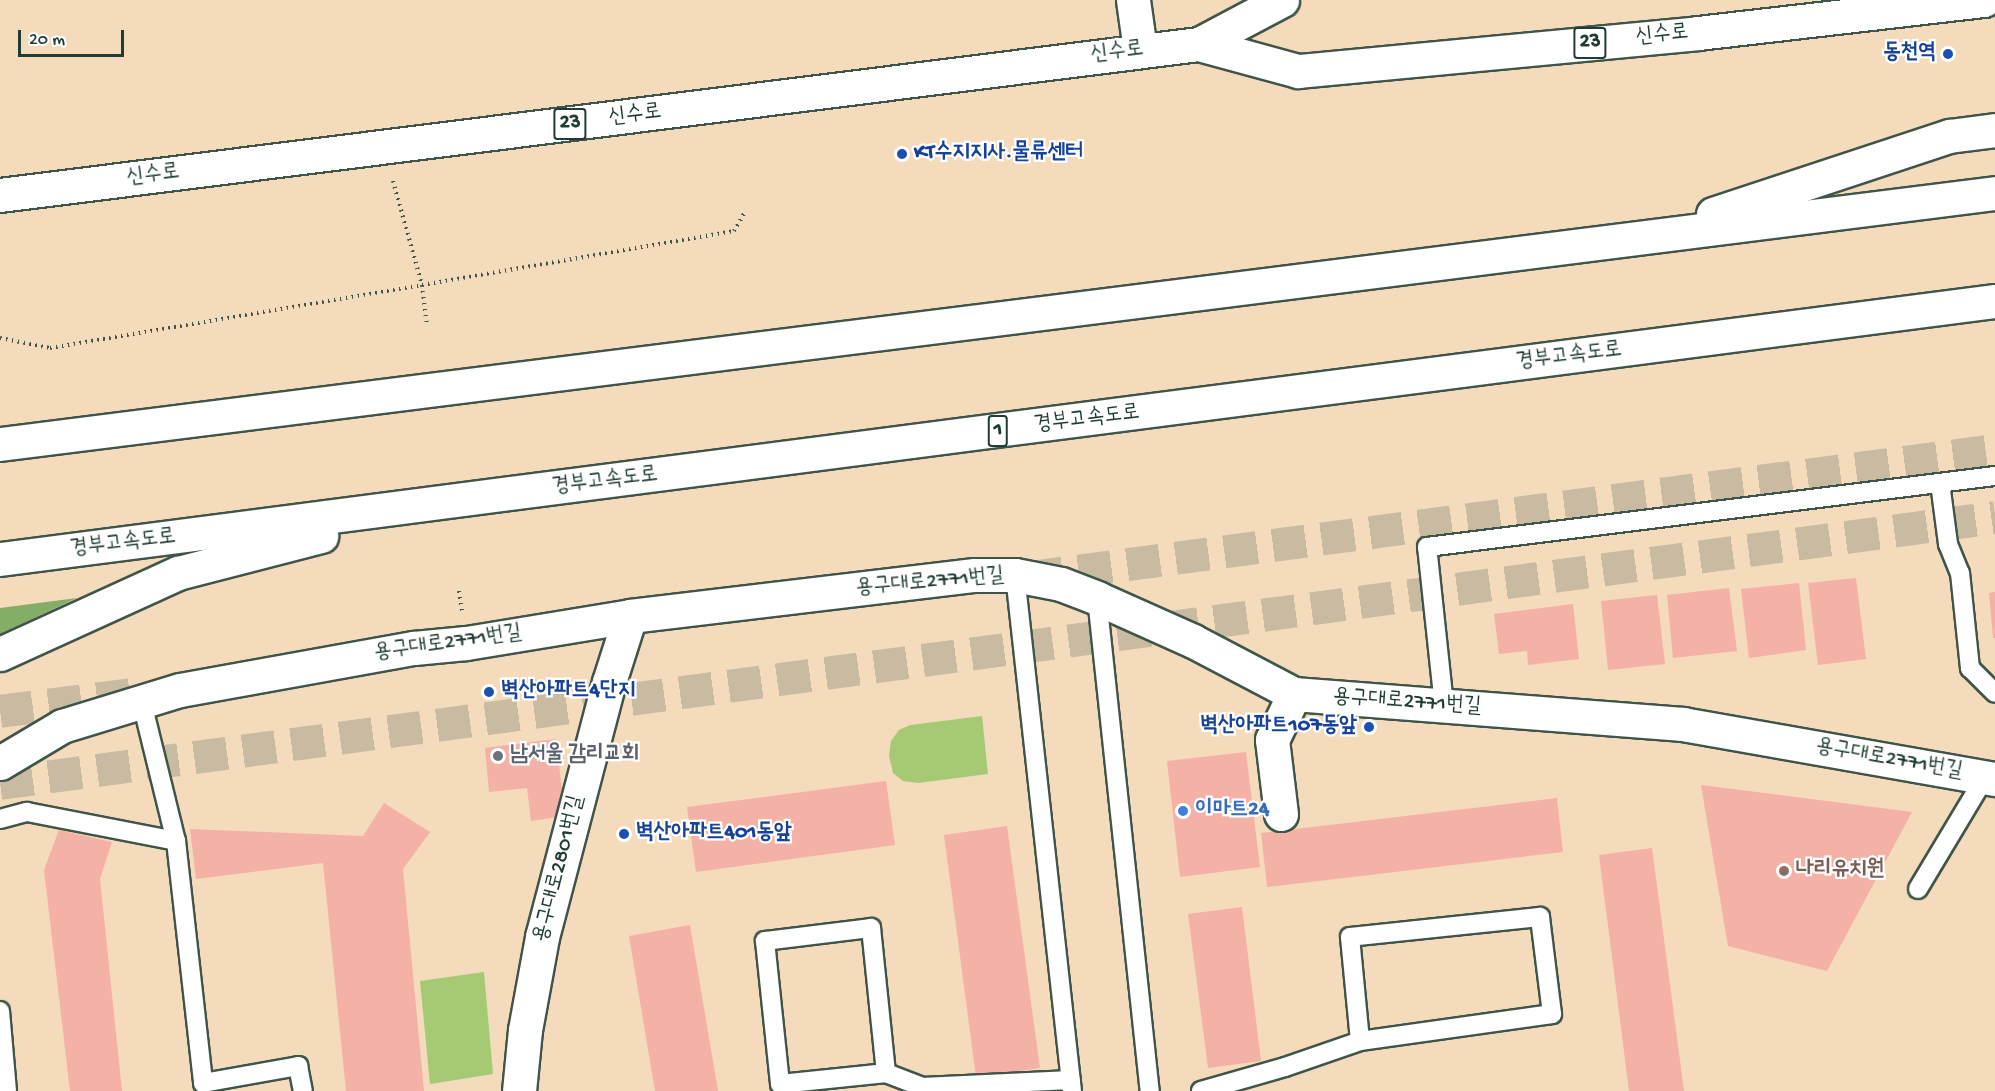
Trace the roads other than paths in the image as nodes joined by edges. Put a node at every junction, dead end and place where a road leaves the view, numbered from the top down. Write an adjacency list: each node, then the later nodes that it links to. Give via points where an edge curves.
1 (1133, 0): 5 (main road)
2 (1282, 0): 4 (main road, 신수로 / 23)
3 (1984, 0): 4 (main road, 신수로 / 23, via 1698,33 1298,71)
4 (1199, 44): 5 (main road, 신수로 / 23)
5 (1140, 50): 8 (main road, 신수로 / 23)
6 (1995, 130): 9 (main road, via 1949,136)
7 (1995, 193): 9 (main road)
8 (0, 195)
9 (1641, 237): 11 (main road)
10 (1995, 301): 14 (main road, 경부고속도로 / 1)
11 (0, 444)
12 (1995, 476): 13 (lane)
13 (1940, 483): 20 (lane, via 1948,544 1960,573 1970,668); 23 (lane, via 1427,547)
14 (457, 502): 15 (main road, 경부고속도로 / 1); 19 (main road, via 178,573)
15 (0, 559)
16 (1015, 575): 17 (main road, 용구대로2771번길, via 1061,584); 18 (main road, 용구대로2771번길, via 975,574); 33 (lane)
17 (1097, 598): 21 (main road, 용구대로2771번길, via 1193,641); 37 (lane)
18 (630, 616): 22 (main road, 용구대로2771번길, via 414,648 180,690); 36 (main road, 용구대로2801번길, via 542,937 525,1030)
19 (0, 654)
20 (1995, 693)
21 (1293, 694): 23 (main road, 용구대로2771번길); 26 (main road, via 1272,740)
22 (142, 703): 24 (main road, 용구대로2771번길, via 62,726); 28 (lane)
23 (1444, 705): 25 (main road, 용구대로2771번길, via 1683,724)
24 (0, 763)
25 (1990, 778): 29 (lane)
26 (1281, 813)
27 (0, 819): 28 (lane, via 27,812)
28 (176, 841): 35 (lane, via 203,1083 298,1066)
29 (1918, 889)
30 (0, 1011): 34 (lane)
31 (1360, 1041): 31 (lane, via 1552,1014 1540,917 1350,937); 38 (lane)
32 (886, 1073): 32 (lane, via 780,1084 765,941 871,928); 33 (lane, via 922,1087)
33 (1072, 1085)
34 (7, 1091)
35 (303, 1091)
36 (519, 1091)
37 (1150, 1091)
38 (1201, 1091)

